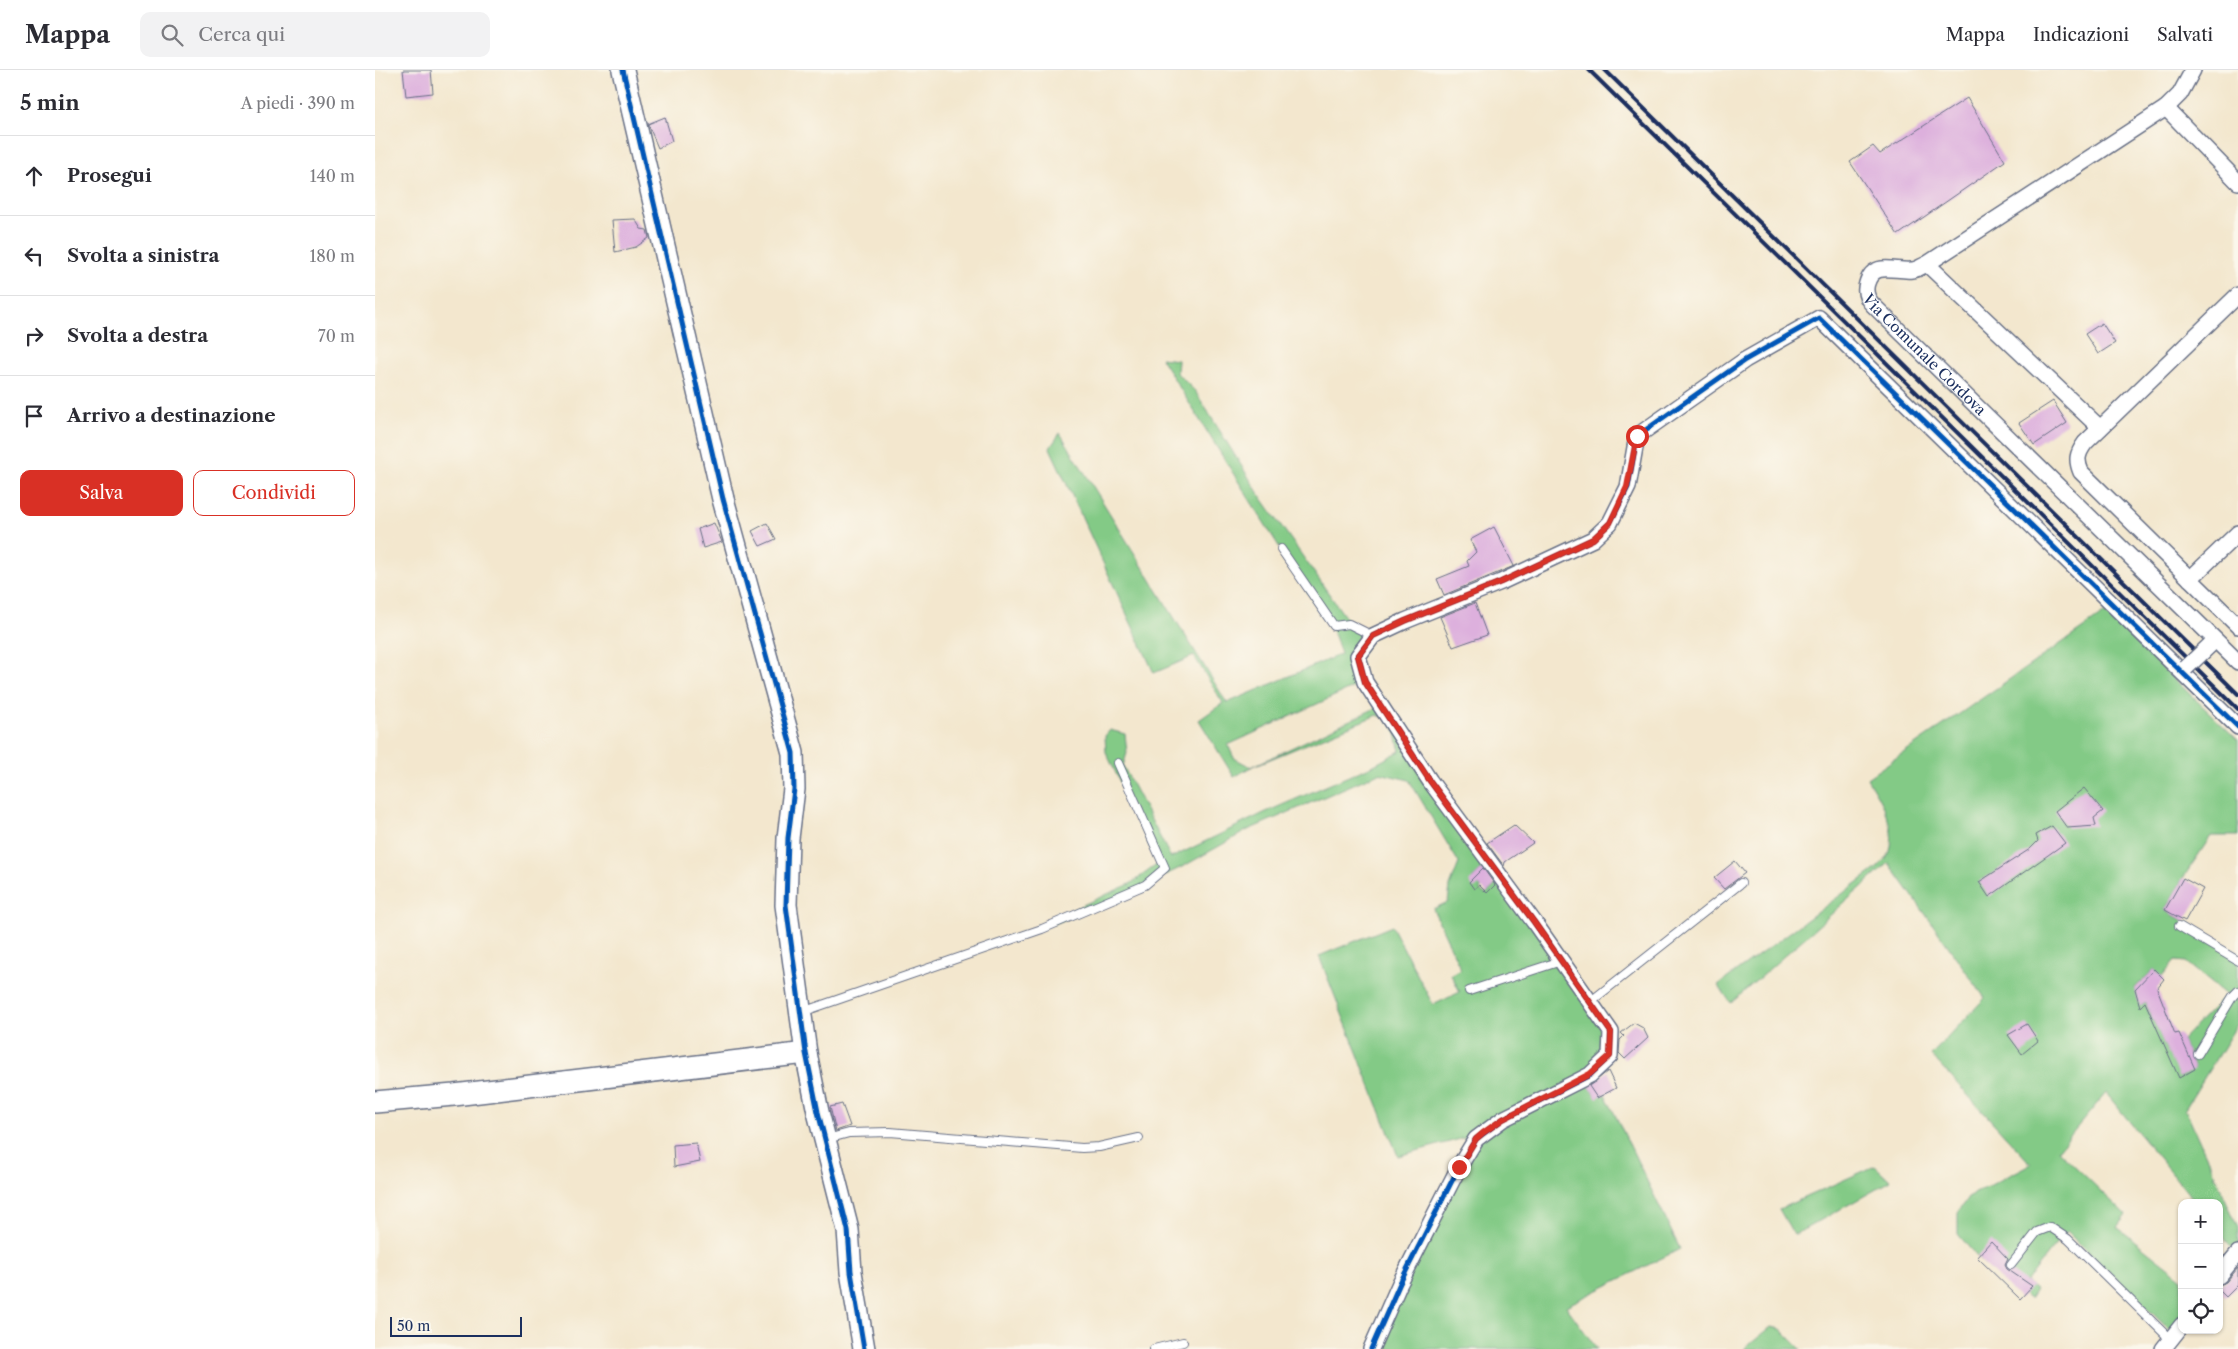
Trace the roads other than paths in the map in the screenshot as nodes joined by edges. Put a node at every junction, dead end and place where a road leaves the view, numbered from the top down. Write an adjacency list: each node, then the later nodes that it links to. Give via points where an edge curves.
1 (623, 70): 25 (street, via 723,499 793,753 794,789 788,838 786,905)
2 (2193, 70): 3 (street, Via Comunale Cordova, via 2180,94)
3 (2167, 108): 4 (street); 5 (street, Via Comunale Cordova)
4 (2238, 182)
5 (1927, 264): 7 (street); 13 (street, Via Comunale Cordova, via 1912,270 1877,270 1868,280 1866,294 1869,300)
6 (2238, 295): 7 (street)
7 (2100, 428): 10 (street, via 2078,453 2077,463 2081,472)
8 (2238, 533): 10 (street)
9 (1281, 549): 12 (lane, via 1333,626 1349,624)
10 (2190, 579): 11 (street)
11 (2238, 626)
12 (1373, 636): 15 (street, via 1593,539 1610,523 1627,487 1637,436 1745,360 1819,318 1991,488); 20 (street, via 1358,656 1365,682 1430,781)
13 (2213, 642): 14 (street, Via Comunale Cordova); 15 (street, bridge)
14 (2238, 662)
15 (2185, 670): 16 (street)
16 (2238, 727)
17 (1118, 763): 25 (lane, via 1165,868 1145,885 1042,929)
18 (1741, 883): 24 (lane)
19 (2179, 926): 21 (lane)
20 (1561, 961): 22 (lane); 24 (street)
21 (2238, 961)
22 (1469, 990)
23 (2238, 991): 27 (lane)
24 (1590, 1002): 39 (street, via 1611,1032 1610,1056 1590,1074 1503,1119 1476,1139 1405,1275)
25 (801, 1013): 26 (street)
26 (806, 1053): 28 (street); 30 (street)
27 (2198, 1054)
28 (375, 1102)
29 (1139, 1138): 30 (lane, via 1082,1148 890,1132 849,1133)
30 (825, 1140): 37 (street, via 848,1230 851,1272)
31 (2238, 1253): 33 (street)
32 (2011, 1265): 36 (lane, via 2037,1232 2050,1227 2068,1239)
33 (2223, 1271)
34 (2178, 1330): 36 (street)
35 (1183, 1342): 38 (lane)
36 (2167, 1344)
37 (864, 1349)
38 (1154, 1349)
39 (1371, 1349)

